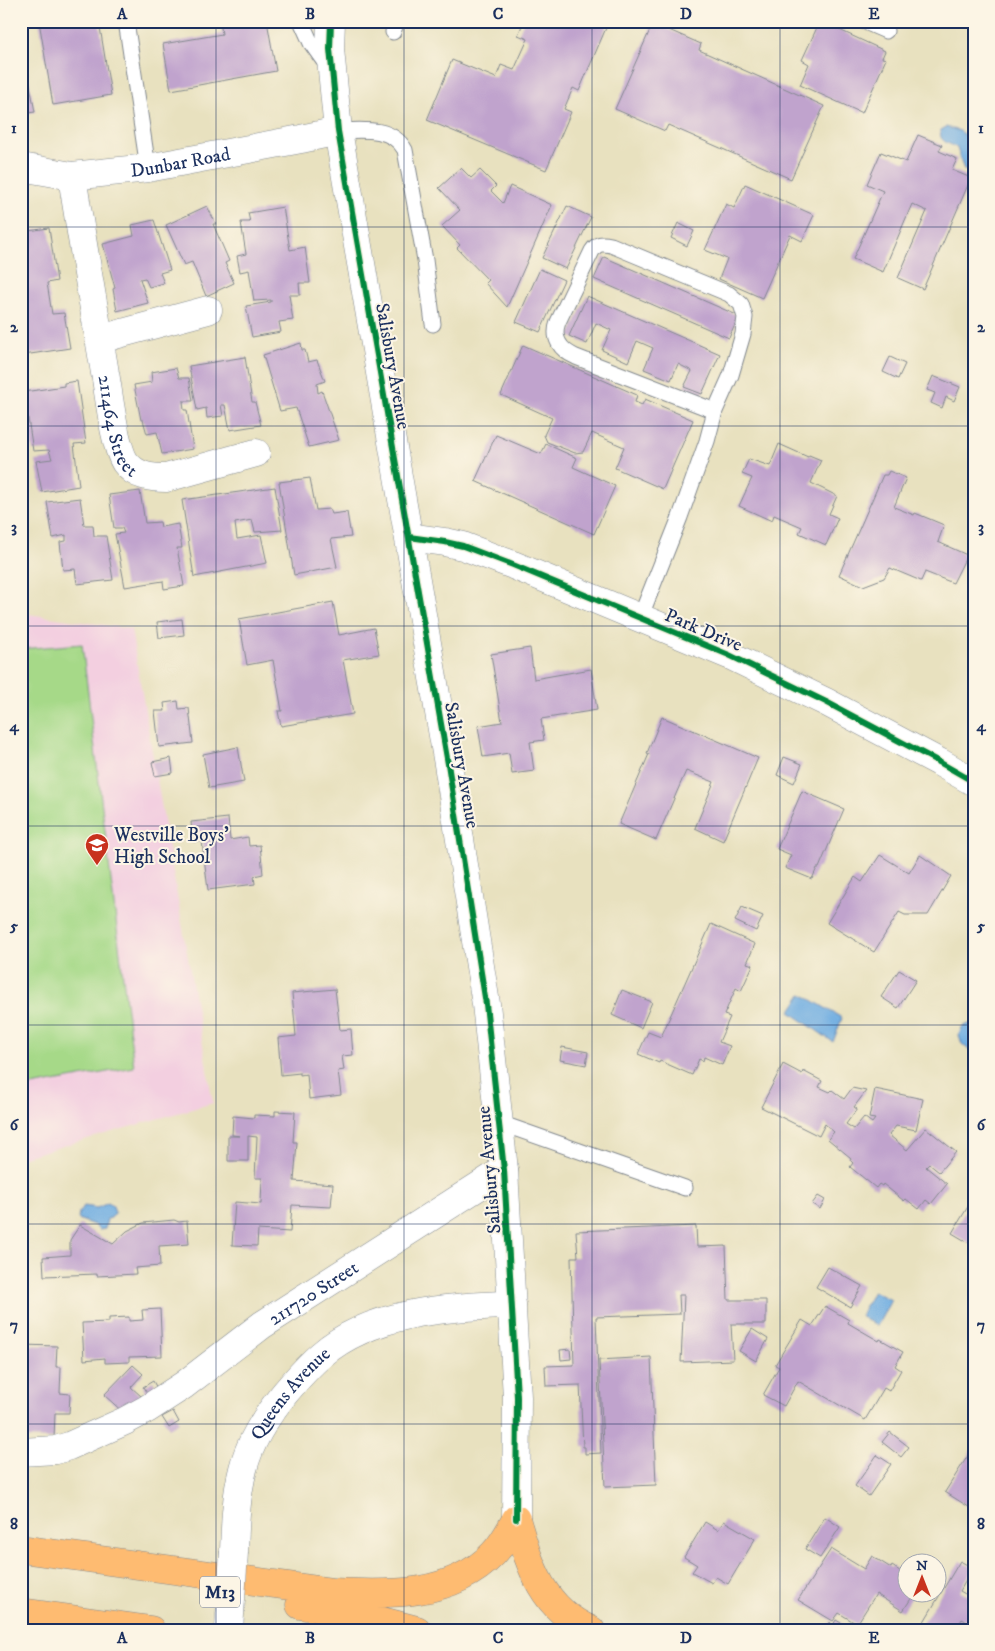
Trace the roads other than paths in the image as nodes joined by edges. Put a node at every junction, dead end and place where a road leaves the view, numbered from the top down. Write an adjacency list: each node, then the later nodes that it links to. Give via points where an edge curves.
1 (126, 21): 9 (lane)
2 (301, 21): 6 (lane, via 311,43)
3 (330, 21): 6 (street, Salisbury Avenue)
4 (863, 21): 5 (lane)
5 (886, 31)
6 (333, 74): 7 (street, Salisbury Avenue)
7 (338, 131): 9 (street, Dunbar Road); 12 (lane, via 379,132 396,138 405,150); 16 (street, Salisbury Avenue)
8 (21, 168): 10 (street, Dunbar Road)
9 (148, 168): 10 (street, Dunbar Road)
10 (72, 176): 13 (street, 211464 Street)
11 (208, 310): 13 (street)
12 (433, 324)
13 (100, 340): 15 (street, 211464 Street, via 120,453 133,470 143,476 166,478)
14 (716, 411): 14 (lane, via 732,375 742,334 745,317 741,304 729,294 624,250 598,245 558,322 556,332 560,346 568,354); 17 (lane, via 680,517)
15 (256, 453)
16 (409, 537): 17 (street, Park Drive, via 463,546); 19 (street, Salisbury Avenue, via 477,946)
17 (640, 618): 18 (street, Park Drive, via 729,655 826,702)
18 (974, 782)
19 (500, 1123): 20 (street, Salisbury Avenue); 21 (lane)
20 (504, 1170): 22 (street, Salisbury Avenue); 23 (street, 211720 Street, via 262,1325 184,1385 125,1421 56,1450)
21 (685, 1188)
22 (512, 1305): 24 (street, Salisbury Avenue, via 517,1397); 29 (street, Queens Avenue, bridge, via 409,1315 372,1326 322,1354 300,1375 274,1406 255,1436 243,1468 237,1498)
23 (21, 1452)
24 (516, 1519): 25 (highway, via 492,1555 457,1580 438,1587 383,1594 333,1592); 31 (highway, via 529,1563 540,1586 555,1604)
25 (21, 1549)
26 (21, 1567): 30 (highway, M13, via 218,1592 368,1617)
27 (21, 1612): 28 (highway)
28 (151, 1630)
29 (229, 1630)
30 (417, 1630)
31 (591, 1630)

